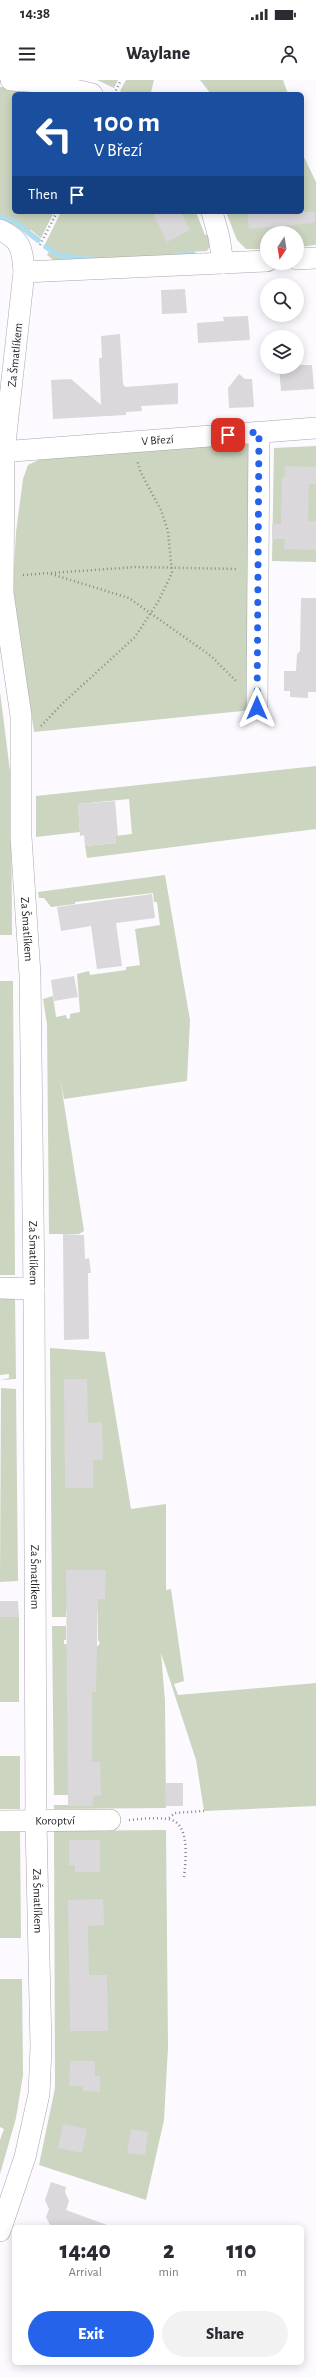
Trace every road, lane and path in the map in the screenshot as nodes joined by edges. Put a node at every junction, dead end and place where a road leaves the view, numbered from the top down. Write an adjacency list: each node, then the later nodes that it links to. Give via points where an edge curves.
1 (11, 80): 3 (street, via 40,82)
2 (121, 80): 4 (path)
3 (83, 92)
4 (115, 92)
5 (55, 214): 8 (path, via 38,250)
6 (213, 214): 12 (street)
7 (0, 230): 8 (street, via 14,237)
8 (23, 251): 13 (street, Za Šmatlíkem)
9 (316, 258): 10 (street)
10 (304, 259)
11 (260, 261): 12 (street)
12 (223, 263): 13 (street)
13 (24, 272): 17 (street, Za Šmatlíkem)
14 (316, 428): 15 (street, V Březí)
15 (259, 432): 16 (street, V Březí); 19 (street)
16 (135, 442): 17 (street, V Březí); 18 (path, via 140,473 161,510 168,531)
17 (2, 452): 21 (street, Za Šmatlíkem)
18 (173, 568): 19 (path); 20 (path, via 129,568); 22 (path, via 166,588)
19 (258, 570): 24 (street)
20 (51, 574): 21 (path); 22 (path, via 129,598)
21 (2, 589): 25 (street, Za Šmatlíkem, via 21,716)
22 (151, 612): 23 (path, via 211,656); 25 (path, via 129,644 63,703 46,722 34,732)
23 (239, 684)
24 (257, 708)
25 (21, 733): 27 (street, Za Šmatlíkem, via 20,837 30,975)
26 (0, 1288): 27 (street)
27 (34, 1289): 32 (street, Za Šmatlíkem)
28 (204, 1811): 29 (path, via 175,1813)
29 (169, 1818): 30 (path); 33 (path, via 179,1825 186,1838)
30 (110, 1820): 32 (street, Koroptví)
31 (0, 1821): 32 (street, Koroptví)
32 (36, 1822): 34 (street, Za Šmatlíkem, via 40,2094 25,2156)
33 (184, 1879)
34 (0, 2231)

